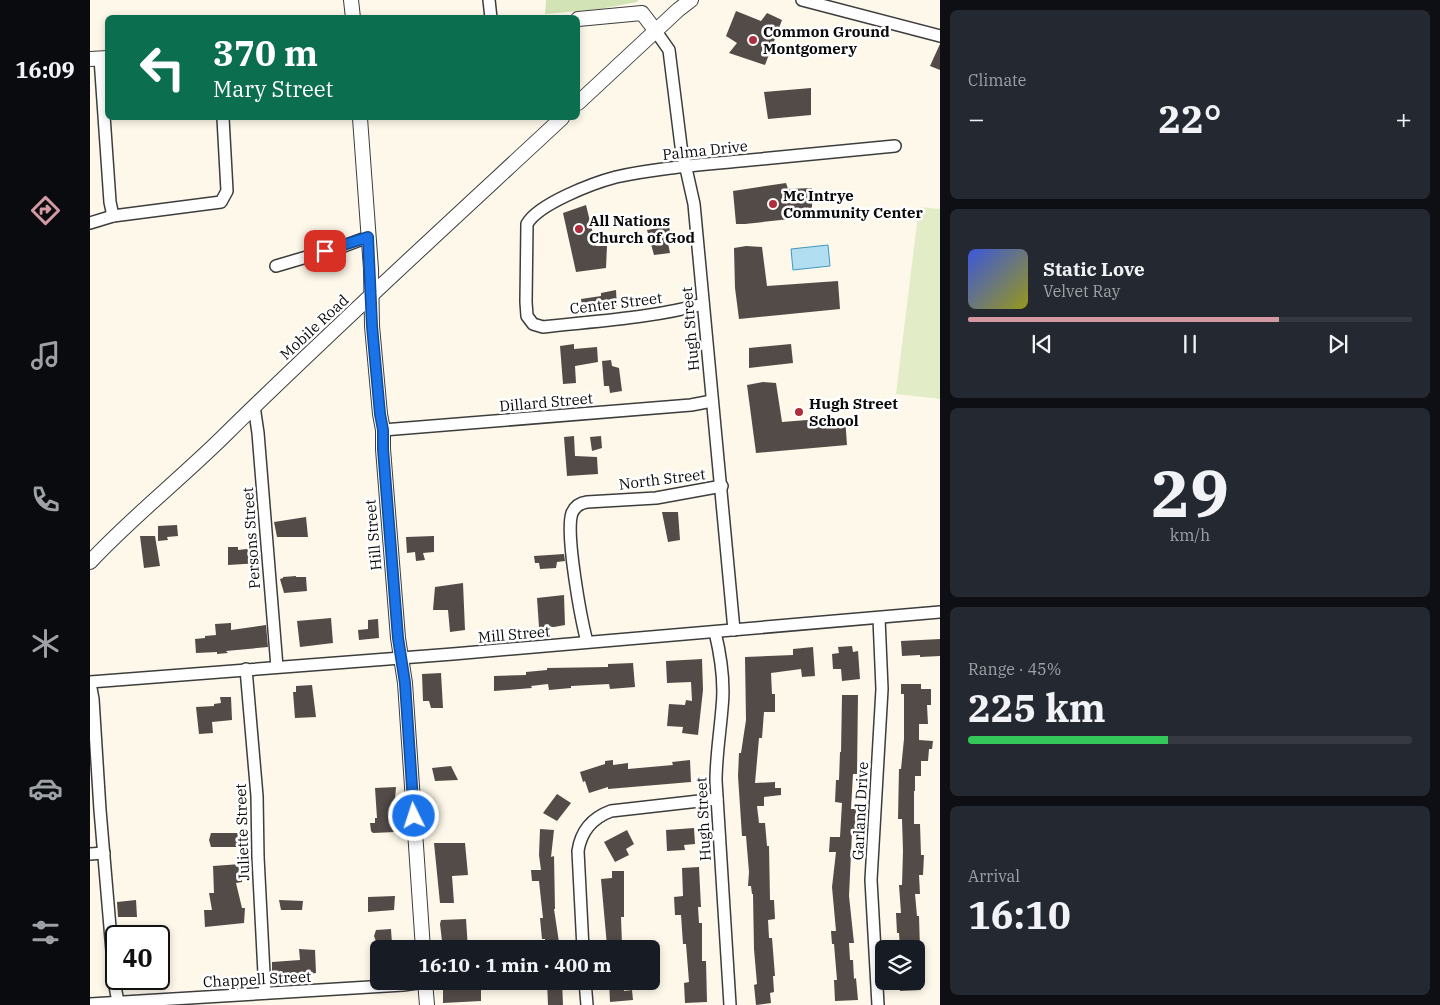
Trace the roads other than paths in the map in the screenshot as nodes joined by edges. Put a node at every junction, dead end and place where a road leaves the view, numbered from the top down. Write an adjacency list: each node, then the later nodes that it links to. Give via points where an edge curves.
1 (352, 0): 5 (street)
2 (489, 0): 6 (street)
3 (691, 0): 8 (street)
4 (802, 0): 9 (street)
5 (353, 15)
6 (491, 15)
7 (580, 19): 8 (street, via 642,13)
8 (655, 30): 11 (street); 16 (street, Hugh Street, via 669,50)
9 (940, 36)
10 (99, 58): 17 (street)
11 (580, 101)
12 (223, 120): 17 (street, via 227,191 221,202)
13 (360, 120): 19 (street, Hill Street)
14 (560, 120): 21 (street, Mobile Road)
15 (895, 146): 16 (street, Palma Drive)
16 (686, 166): 22 (street, Hugh Street, via 693,197); 23 (street, Palma Drive, via 637,173 589,186 552,203 529,220 526,229 526,302 527,316)
17 (113, 216): 18 (street)
18 (90, 223)
19 (368, 237): 20 (street); 21 (street, Hill Street)
20 (276, 266)
21 (372, 296): 25 (street, Mobile Road); 26 (street, Hill Street)
22 (703, 304): 23 (street, Center Street, via 544,327); 24 (street, Hugh Street)
23 (533, 324)
24 (712, 401): 26 (street, Dillard Street); 27 (street, Hugh Street)
25 (254, 406): 28 (street, Mobile Road); 35 (street, Persons Street)
26 (383, 430): 34 (street, Hill Street)
27 (722, 486): 31 (street, Hugh Street); 33 (street, North Street, via 656,498 587,502 578,506 572,514 571,537)
28 (90, 562)
29 (940, 612): 30 (street, Mill Street)
30 (879, 618): 31 (street, Mill Street); 53 (street, Garland Drive, via 882,689 871,880)
31 (734, 630): 32 (street, Mill Street)
32 (715, 632): 33 (street, Mill Street); 38 (street, Hugh Street, via 723,687 716,761)
33 (587, 642): 34 (street, Mill Street)
34 (401, 658): 35 (street, Mill Street); 41 (street, Hill Street)
35 (277, 667): 36 (street, Mill Street)
36 (246, 669): 37 (street, Mill Street); 46 (street, Juliette Street, via 257,796)
37 (90, 682): 39 (street)
38 (717, 799): 42 (street, via 611,810 587,828 578,851); 52 (street, Hugh Street)
39 (104, 853): 40 (street); 47 (street)
40 (90, 854)
41 (422, 940)
42 (583, 940)
43 (370, 986): 46 (street, Chappell Street)
44 (426, 990): 50 (street)
45 (586, 990): 51 (street)
46 (264, 997): 48 (street, Chappell Street)
47 (118, 1002): 48 (street, Chappell Street); 49 (street, Chappell Street)
48 (178, 1002)
49 (90, 1004)
50 (427, 1005)
51 (587, 1005)
52 (730, 1005)
53 (878, 1005)

